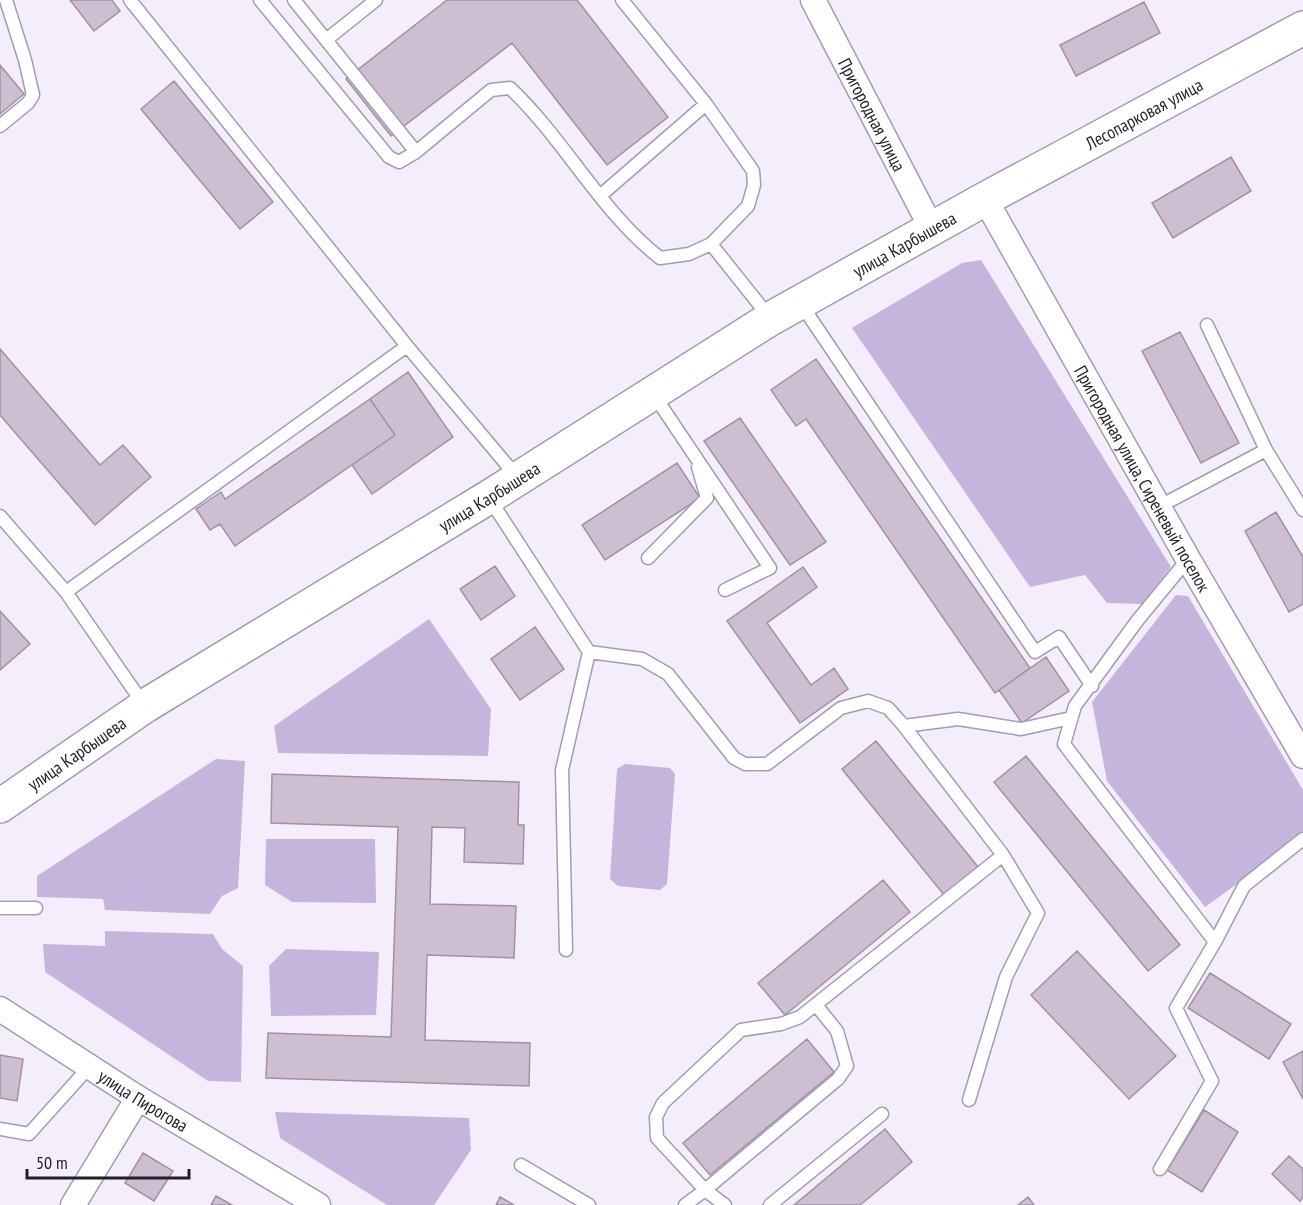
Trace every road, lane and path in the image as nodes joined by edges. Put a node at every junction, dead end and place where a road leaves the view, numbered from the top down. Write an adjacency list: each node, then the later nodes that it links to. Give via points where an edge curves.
1 (6, 0): 11 (lane, via 33,95 28,104)
2 (130, 0): 20 (lane)
3 (260, 0): 12 (lane, via 389,157 399,162)
4 (294, 0): 9 (lane)
5 (376, 0): 9 (lane)
6 (622, 0): 10 (lane)
7 (813, 0): 15 (street, Пригородная улица)
8 (1303, 28): 14 (main road, Лесопарковая улица)
9 (326, 40): 12 (lane)
10 (706, 104): 13 (lane); 16 (lane, via 753,171 754,185 748,206)
11 (0, 126)
12 (416, 152): 13 (lane, via 491,90 510,88 538,114)
13 (601, 195): 16 (lane, via 638,241 660,258 689,254)
14 (985, 199): 15 (main road, улица Карбышева); 26 (street, Пригородная улица, Сиреневый поселок)
15 (932, 229): 17 (main road, улица Карбышева)
16 (711, 244): 18 (lane)
17 (800, 303): 18 (main road, улица Карбышева); 34 (lane, via 1035,652 1059,637)
18 (770, 319): 21 (main road, улица Карбышева)
19 (1207, 325): 22 (lane)
20 (407, 346): 24 (lane); 32 (lane)
21 (654, 394): 23 (lane); 24 (main road, улица Карбышева)
22 (1266, 450): 26 (lane); 27 (lane)
23 (694, 455): 29 (lane, via 707,498); 31 (lane, via 770,568)
24 (518, 478): 25 (main road, улица Карбышева)
25 (489, 497): 33 (lane); 35 (main road, улица Карбышева)
26 (1161, 506): 30 (street, Пригородная улица, Сиреневый поселок)
27 (1303, 510)
28 (0, 516): 32 (lane)
29 (648, 558)
30 (1188, 559): 34 (lane, via 1137,621); 38 (street, Пригородная улица, Сиреневый поселок)
31 (725, 590)
32 (66, 592): 35 (lane)
33 (589, 652): 37 (lane, via 642,659 668,674 734,758 745,764 767,764 842,708 868,701 888,708); 45 (lane, via 562,770)
34 (1092, 686): 36 (lane, via 1075,706)
35 (145, 706): 39 (main road, улица Карбышева)
36 (1071, 718): 37 (lane, via 1021,729 958,719); 44 (lane, via 1064,744)
37 (904, 726): 41 (lane)
38 (1303, 756)
39 (0, 806)
40 (1303, 839): 44 (lane, via 1244,886)
41 (1003, 855): 46 (lane); 50 (lane, via 1038,913 1006,977)
42 (0, 908): 43 (lane)
43 (36, 908)
44 (1215, 942): 54 (lane, via 1176,1008 1212,1081)
45 (566, 950)
46 (816, 1005): 55 (lane, via 837,1031 847,1066 838,1079); 55 (lane, via 781,1024 741,1030 663,1103 656,1117 657,1138)
47 (0, 1009): 48 (street, улица Пирогова)
48 (90, 1066): 49 (street, улица Пирогова); 52 (lane, via 29,1134)
49 (138, 1098): 56 (street); 57 (street, улица Пирогова)
50 (969, 1100)
51 (882, 1114): 61 (lane)
52 (0, 1129)
53 (521, 1165): 58 (lane)
54 (1160, 1169)
55 (705, 1190): 59 (lane); 60 (lane)
56 (73, 1205)
57 (318, 1205)
58 (589, 1205)
59 (685, 1205)
60 (725, 1205)
61 (770, 1205)

